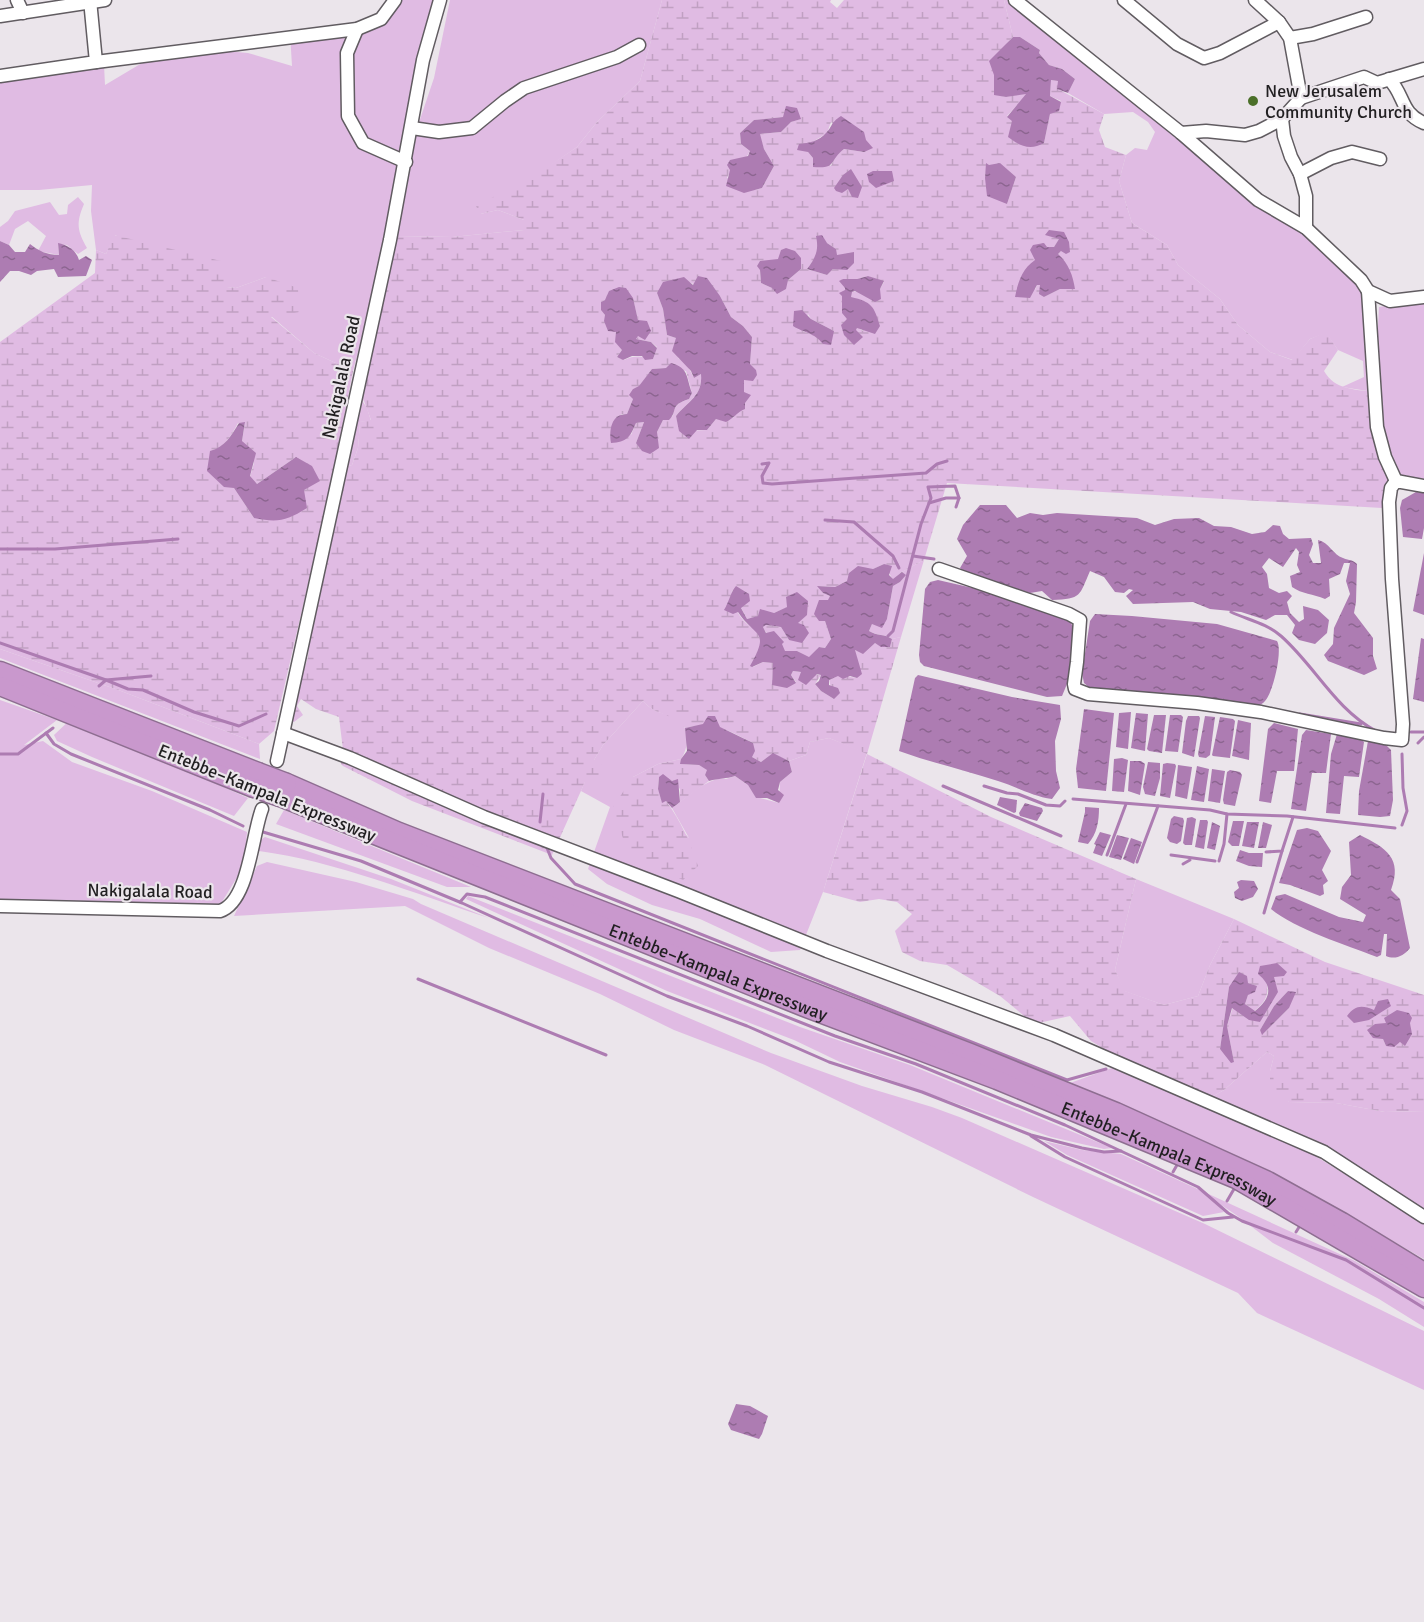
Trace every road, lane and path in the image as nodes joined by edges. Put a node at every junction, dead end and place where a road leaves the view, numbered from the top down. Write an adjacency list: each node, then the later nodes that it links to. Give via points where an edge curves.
1 (17, 0): 9 (street)
2 (105, 0): 8 (street)
3 (395, 0): 13 (street, via 381,19)
4 (440, 0): 23 (street, Nakigalala Road, via 423,60)
5 (1015, 0): 24 (street)
6 (1124, 0): 12 (street, via 1177,44 1204,58)
7 (1255, 0): 12 (street)
8 (90, 1): 9 (street); 16 (street)
9 (23, 13): 10 (street)
10 (0, 16)
11 (1366, 17): 14 (street)
12 (1279, 22): 14 (street)
13 (357, 29): 16 (street); 26 (street, via 347,53 348,116 363,143)
14 (1290, 38): 20 (street)
15 (639, 45): 23 (street, via 617,57 524,88 472,128 440,132)
16 (96, 62): 18 (street)
17 (1424, 69): 19 (street)
18 (0, 76)
19 (1389, 79): 20 (street, via 1377,83 1364,77); 22 (street, via 1397,87 1409,115)
20 (1301, 98): 21 (street)
21 (1282, 119): 24 (street, via 1245,135); 27 (street, via 1284,136)
22 (1424, 123)
23 (412, 128): 26 (street, Nakigalala Road)
24 (1181, 133): 28 (street, via 1258,200)
25 (1380, 159): 27 (street, via 1352,152)
26 (406, 162): 36 (street, Nakigalala Road)
27 (1300, 174): 28 (street, via 1306,196)
28 (1306, 228): 29 (street)
29 (1368, 291): 30 (street, via 1390,301); 31 (street, via 1377,427)
30 (1424, 297)
31 (1396, 482): 32 (street); 33 (street, via 1389,502 1402,740 1261,712 1088,694 1075,689 1074,684 1080,621)
32 (1424, 486)
33 (939, 569)
34 (0, 671): 38 (highway, Entebbe–Kampala Expressway)
35 (0, 686): 38 (highway, Entebbe–Kampala Expressway)
36 (283, 733): 37 (street, Nakigalala Road); 42 (street, via 827,951 1054,1035 1324,1152)
37 (277, 761)
38 (254, 779): 39 (highway, Entebbe–Kampala Expressway, bridge)
39 (283, 790): 43 (highway, via 1116,1112 1268,1181); 44 (highway, Entebbe–Kampala Expressway, via 804,1007 997,1080 1236,1179)
40 (262, 809): 41 (street, Nakigalala Road, via 249,867 227,909)
41 (0, 906)
42 (1424, 1217)
43 (1424, 1272)
44 (1424, 1288)

